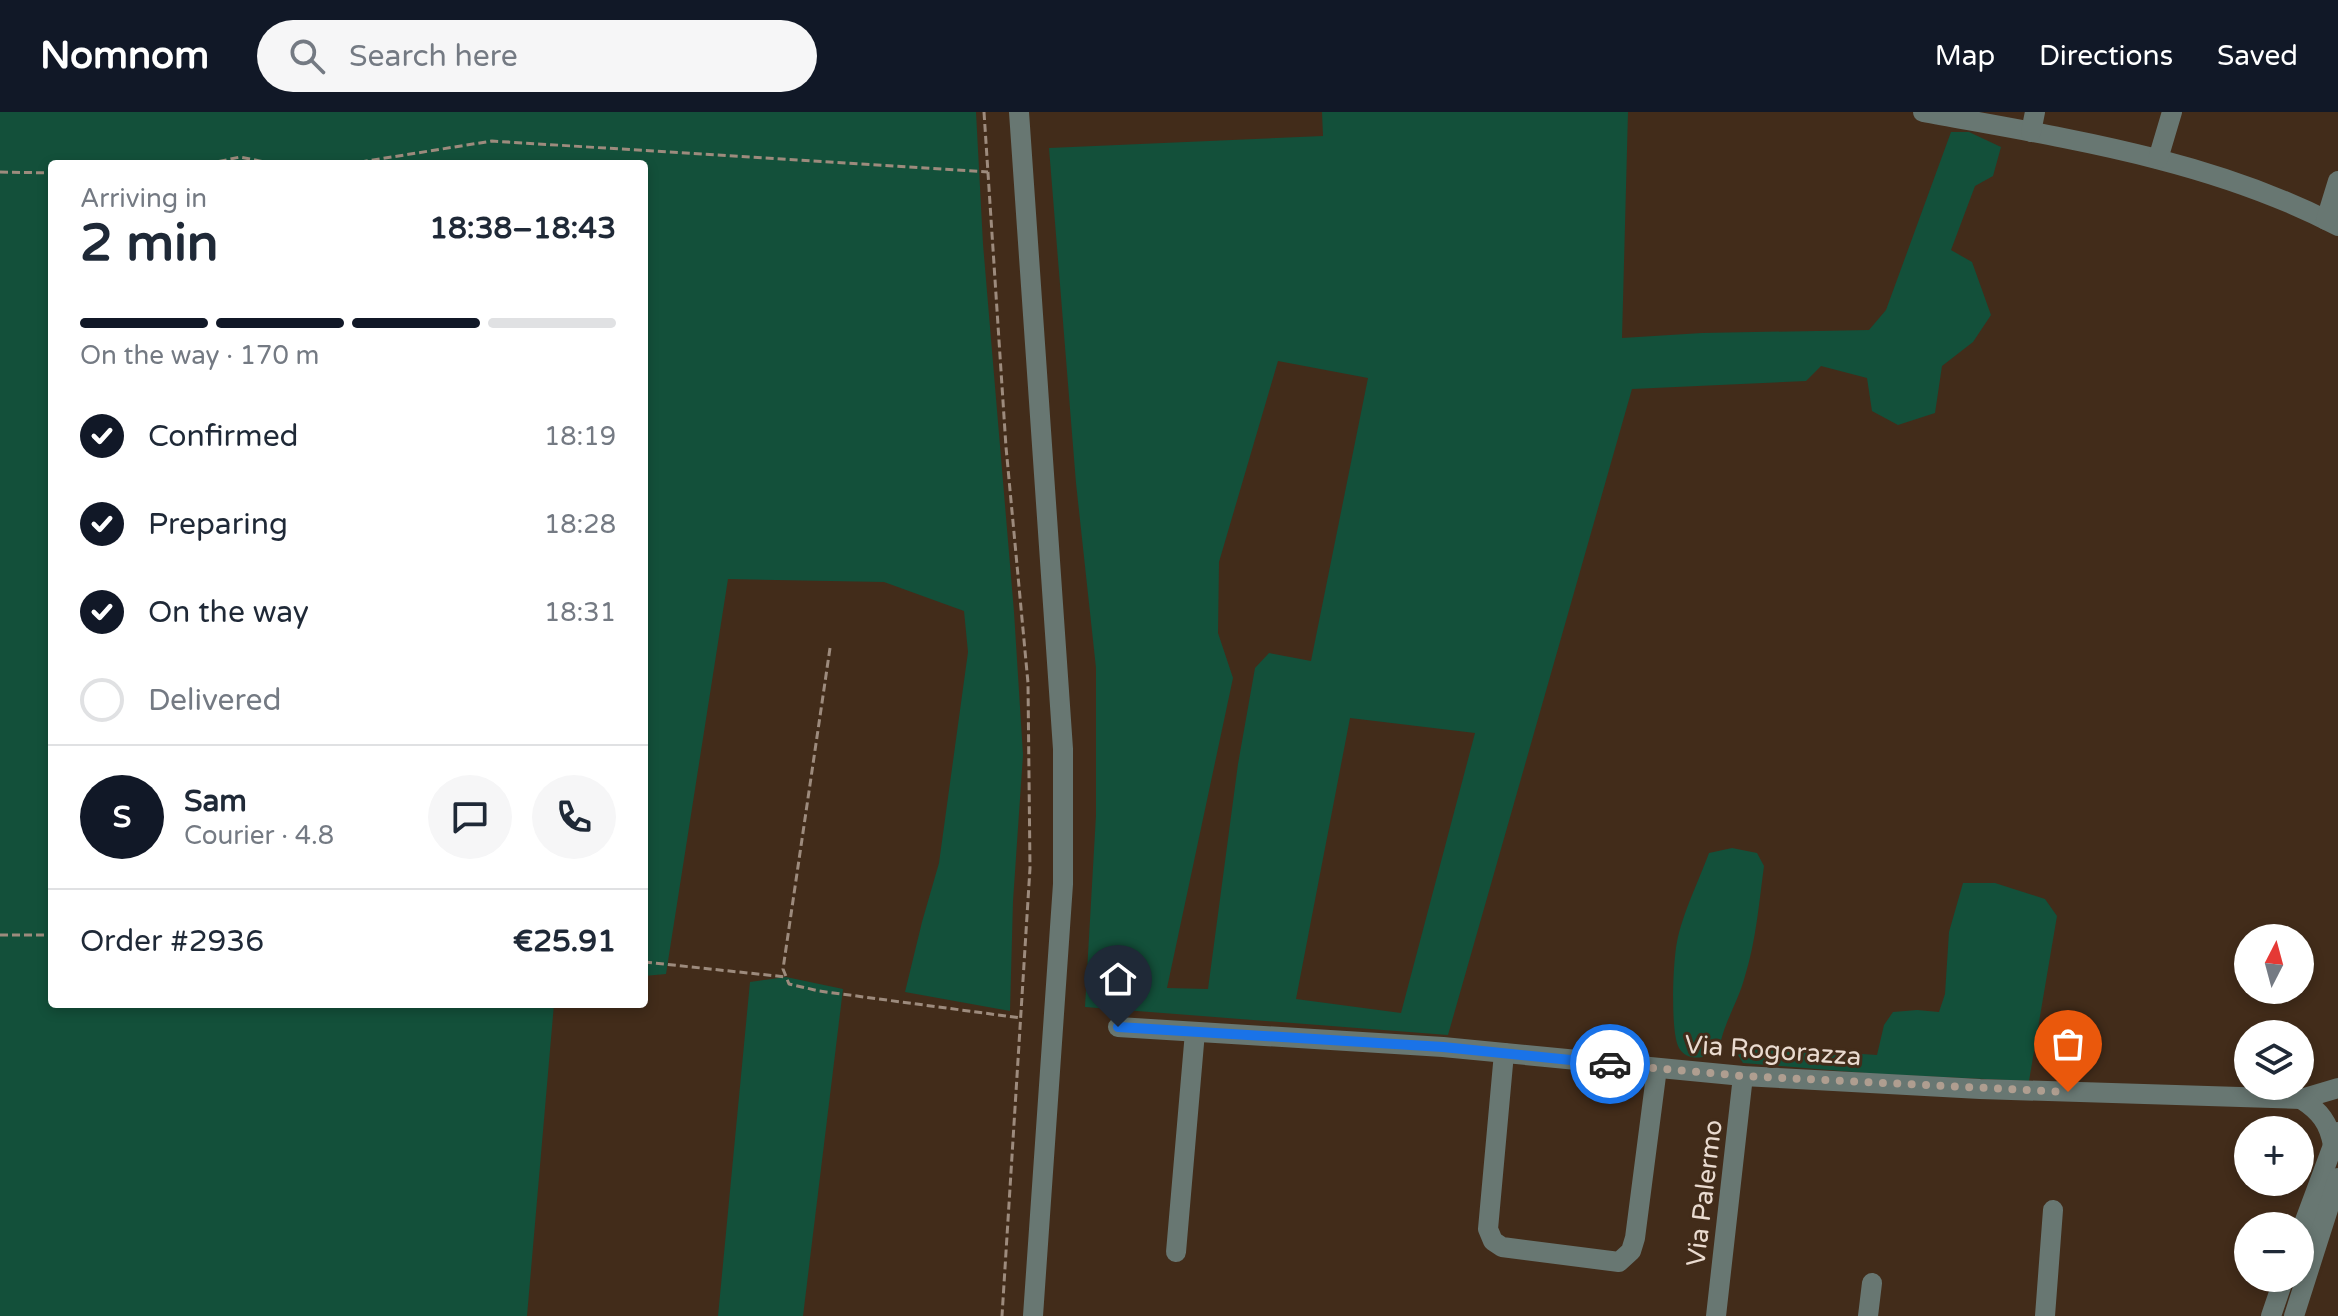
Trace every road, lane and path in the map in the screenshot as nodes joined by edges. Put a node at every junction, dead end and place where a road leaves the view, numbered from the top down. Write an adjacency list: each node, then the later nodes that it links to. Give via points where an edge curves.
1 (984, 112): 11 (path)
2 (1019, 112): 38 (street, via 1063,749 1063,884)
3 (1923, 112): 5 (street)
4 (2172, 112): 6 (street)
5 (2033, 122): 6 (street)
6 (2158, 159): 14 (street, via 2236,182)
7 (226, 160): 8 (path)
8 (255, 160)
9 (373, 160): 11 (path, via 492,141)
10 (0, 172): 12 (path)
11 (988, 172): 20 (path, via 1028,683 1030,868)
12 (48, 173)
13 (2338, 181): 14 (street)
14 (2332, 223)
15 (830, 648): 19 (path, via 783,969)
16 (0, 935): 17 (path)
17 (48, 935)
18 (648, 962): 19 (path)
19 (786, 977): 20 (path, via 800,988)
20 (1021, 1018): 37 (path)
21 (1118, 1027): 22 (street, Via Rogorazza)
22 (1195, 1032): 23 (street, Via Rogorazza); 34 (street)
23 (1504, 1053): 24 (street, Via Rogorazza); 24 (street, via 1488,1229 1493,1241 1502,1247 1619,1262 1635,1238)
24 (1657, 1068): 25 (street, Via Rogorazza)
25 (1743, 1076): 28 (street, Via Rogorazza); 39 (street, Via Palermo)
26 (2338, 1088): 27 (street, Via Rogorazza)
27 (2314, 1095)
28 (2234, 1097)
29 (2303, 1100): 30 (street, via 2315,1108)
30 (2336, 1138): 33 (street)
31 (2338, 1178): 43 (street)
32 (2053, 1210): 41 (street)
33 (2308, 1212)
34 (1176, 1252)
35 (1872, 1283): 40 (street)
36 (2279, 1292): 42 (street)
37 (1002, 1316)
38 (1033, 1316)
39 (1716, 1316)
40 (1868, 1316)
41 (2045, 1316)
42 (2271, 1316)
43 (2294, 1316)

